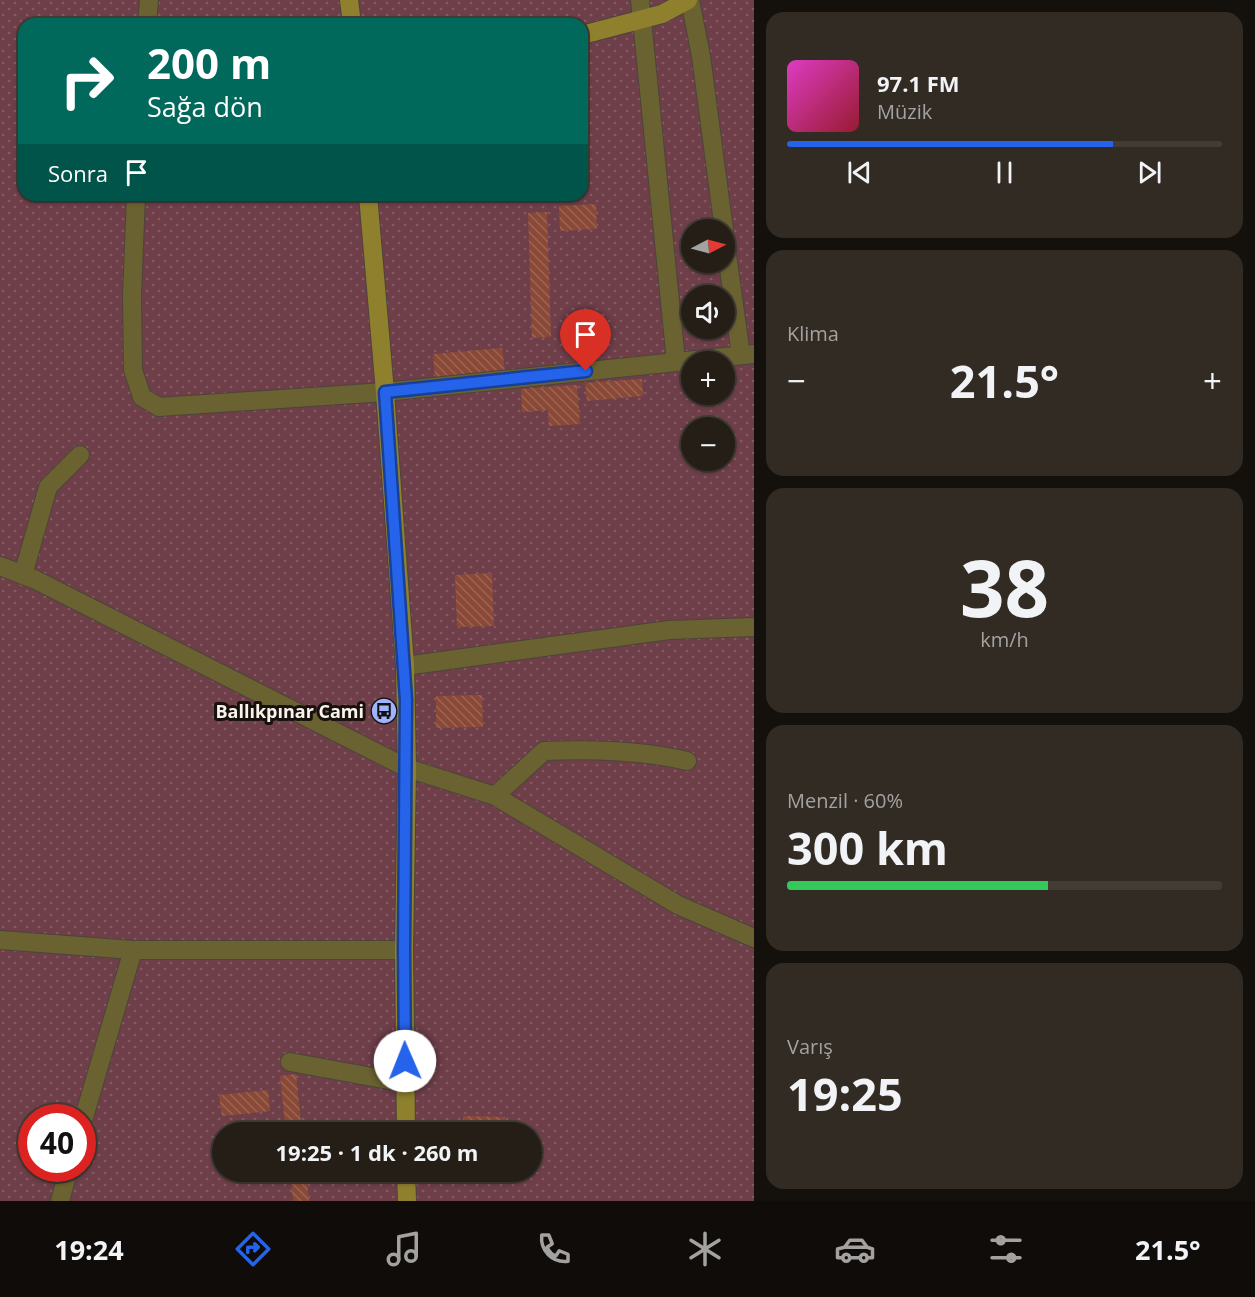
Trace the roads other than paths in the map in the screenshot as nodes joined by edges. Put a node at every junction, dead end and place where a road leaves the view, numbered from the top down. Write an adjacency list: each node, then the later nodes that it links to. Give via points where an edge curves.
1 (149, 0): 5 (street)
2 (349, 0): 6 (street)
3 (640, 0): 7 (street)
4 (689, 0): 7 (street); 11 (street, via 701,56)
5 (148, 18)
6 (351, 18)
7 (642, 19): 8 (street); 14 (street)
8 (588, 33)
9 (136, 201): 15 (street, via 133,370 142,397 159,407)
10 (369, 201): 15 (street)
11 (722, 219)
12 (732, 273): 13 (street)
13 (747, 355): 14 (street)
14 (676, 362): 15 (street)
15 (385, 392): 20 (street)
16 (80, 454): 18 (street, via 48,487)
17 (0, 566): 18 (street)
18 (23, 575): 22 (street)
19 (754, 627): 20 (street, via 669,630)
20 (405, 666): 22 (street)
21 (687, 761): 23 (street, via 584,749 544,751)
22 (407, 768): 23 (street); 27 (street)
23 (495, 796): 24 (street, via 678,905)
24 (754, 938)
25 (0, 940): 26 (street)
26 (133, 950): 27 (street); 30 (street)
27 (404, 950): 29 (street)
28 (290, 1062): 29 (street)
29 (405, 1083): 31 (street)
30 (88, 1104)
31 (406, 1122)
32 (65, 1182): 34 (street)
33 (406, 1182): 35 (street)
34 (60, 1201)
35 (407, 1201)

